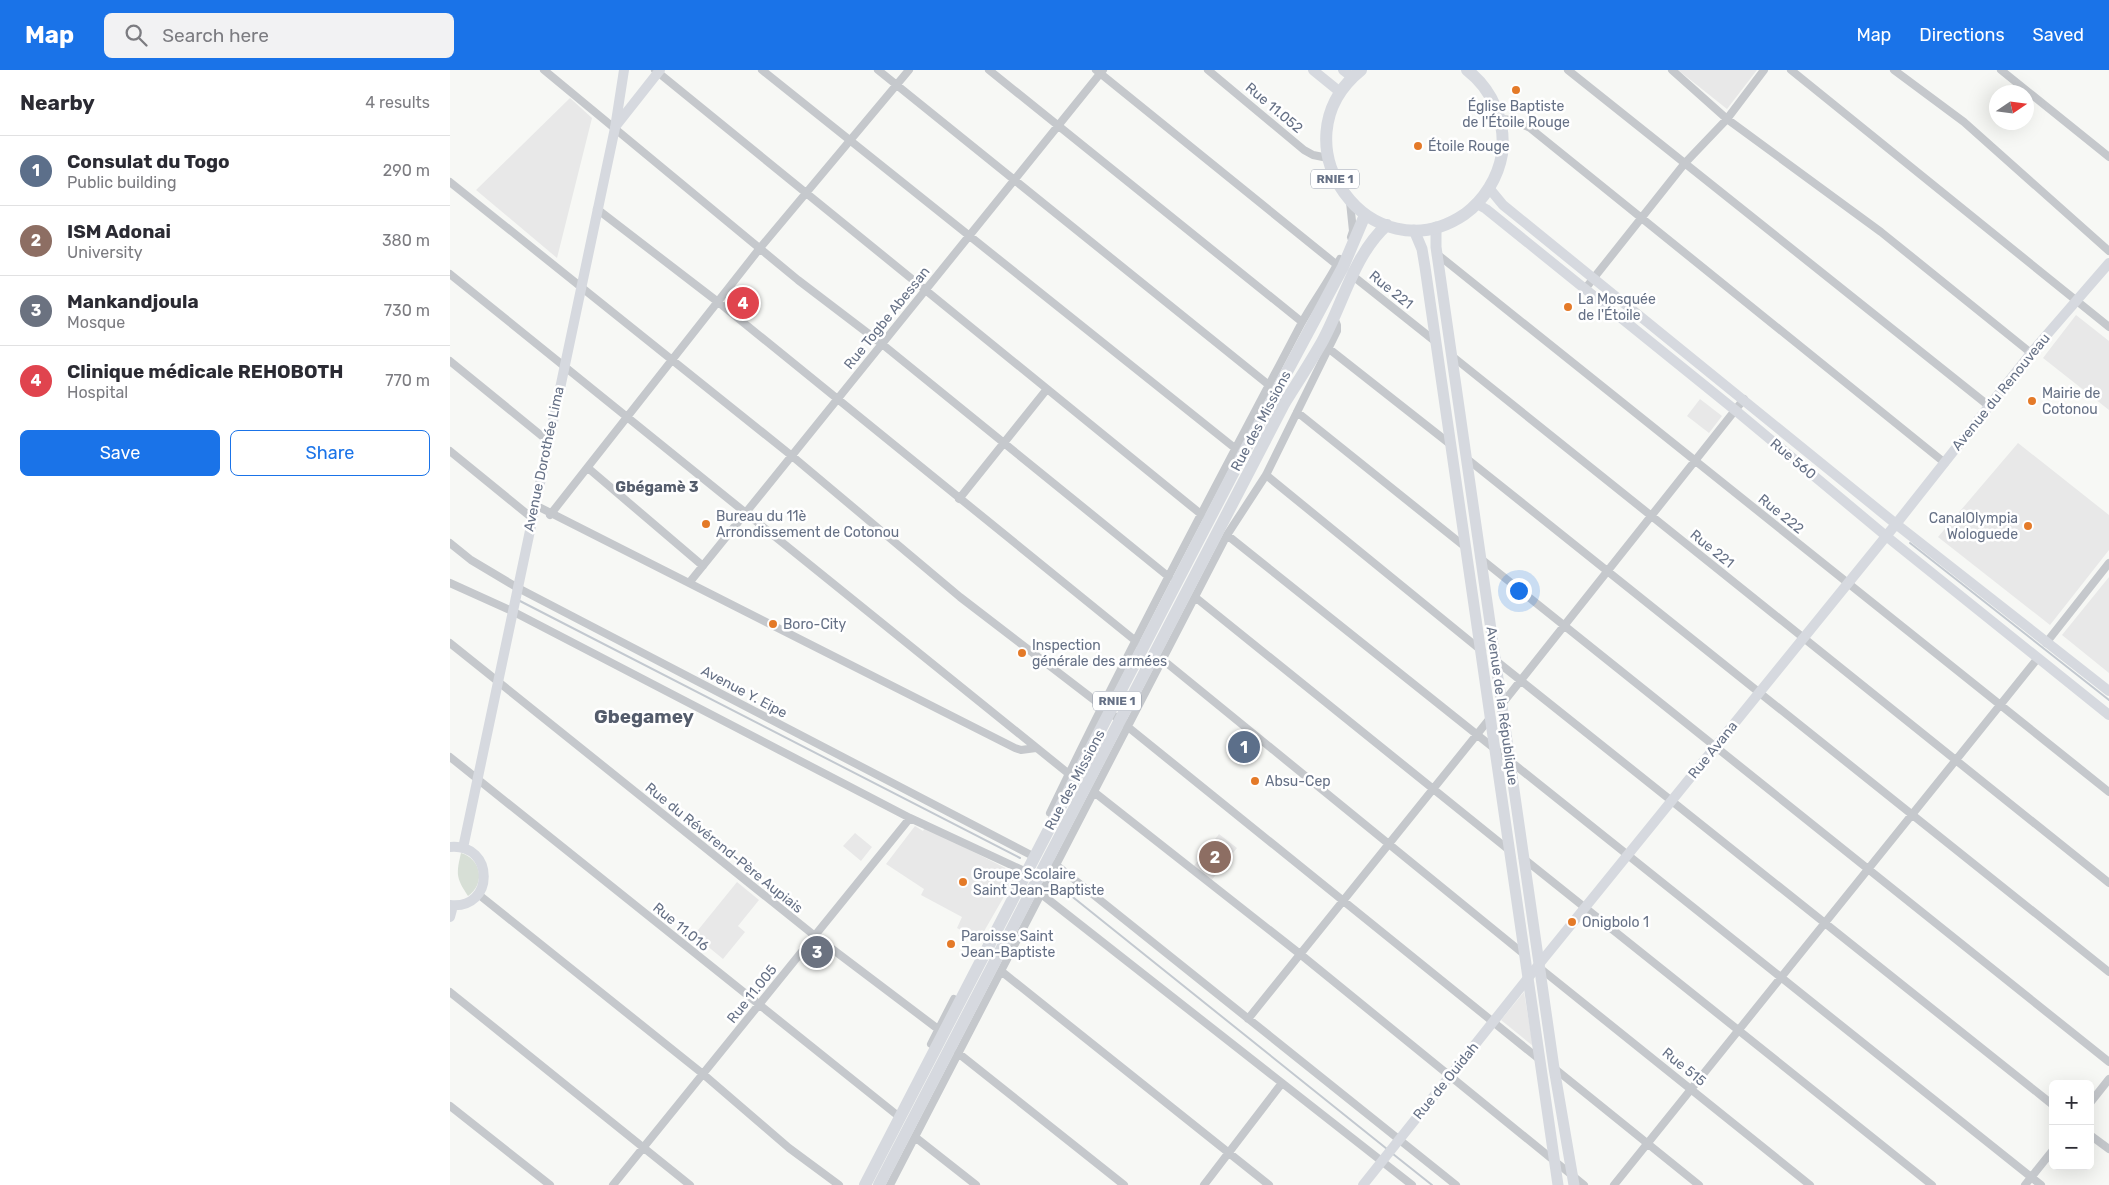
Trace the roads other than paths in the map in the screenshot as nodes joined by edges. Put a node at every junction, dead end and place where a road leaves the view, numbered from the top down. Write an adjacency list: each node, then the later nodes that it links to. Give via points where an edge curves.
1 (544, 70): 24 (street)
2 (624, 70): 24 (main road, Avenue Dorothée Lima)
3 (762, 70): 25 (street)
4 (878, 70): 19 (street)
5 (909, 70): 19 (street)
6 (989, 70): 23 (street)
7 (1208, 70): 27 (street, Rue 11.052, via 1304,150)
8 (1313, 70): 20 (main road)
9 (1467, 70): 21 (highway, RNIE 1, via 1489,94)
10 (1568, 70): 28 (street)
11 (1672, 70): 22 (street)
12 (1764, 70): 22 (street)
13 (1792, 70): 53 (street)
14 (1894, 70): 43 (street, via 1964,122)
15 (2001, 70): 26 (street)
16 (657, 71): 24 (main road); 32 (street)
17 (1100, 71): 23 (street, Rue Togbe Abessan); 46 (street)
18 (1352, 72): 20 (highway, RNIE 1)
19 (896, 84): 25 (street); 29 (street)
20 (1340, 92): 27 (highway, RNIE 1, via 1328,124)
21 (1500, 119): 31 (highway, RNIE 1, via 1502,155); 37 (street, via 1513,120 1530,128)
22 (1727, 119): 28 (street); 61 (street, via 1881,232)
23 (1058, 126): 29 (street, Rue Togbe Abessan); 56 (street)
24 (615, 128): 35 (main road, Avenue Dorothée Lima); 42 (street)
25 (849, 140): 32 (street); 41 (street)
26 (2109, 157)
27 (1328, 158): 33 (highway, RNIE 1, via 1336,182)
28 (1685, 163): 37 (street); 70 (street)
29 (1014, 180): 41 (street, Rue Togbe Abessan); 66 (street)
30 (450, 182): 50 (street)
31 (1489, 188): 34 (highway, RNIE 1); 49 (main road, Rue 560, via 1503,205)
32 (805, 192): 42 (street); 52 (street)
33 (1350, 202): 36 (highway, RNIE 1); 46 (street, via 1353,231)
34 (1477, 204): 39 (highway, RNIE 1, via 1456,219); 51 (main road, Rue 560)
35 (597, 209): 50 (main road, Avenue Dorothée Lima); 54 (street)
36 (1365, 215): 38 (highway, RNIE 1); 123 (highway, Rue des Missions / RNIE 1, via 1343,267)
37 (1640, 219): 49 (street); 82 (street)
38 (1387, 225): 40 (highway, RNIE 1); 48 (highway, Rue des Missions / RNIE 1, via 1371,243)
39 (1436, 227): 40 (highway, RNIE 1); 44 (main road, Avenue de la République)
40 (1414, 230): 58 (main road, Avenue de la République, via 1422,249)
41 (969, 237): 52 (street, Rue Togbe Abessan); 77 (street)
42 (760, 248): 54 (street); 59 (street)
43 (2109, 251)
44 (1437, 254): 62 (main road, Avenue de la République); 81 (street, Rue 222)
45 (2109, 262): 53 (main road, Avenue du Renouveau)
46 (1337, 265): 56 (street)
47 (450, 274): 65 (street)
48 (1353, 276): 55 (highway, Rue des Missions / RNIE 1); 58 (street, Rue 221)
49 (1594, 277): 51 (street); 68 (main road, Rue 560)
50 (581, 286): 64 (street); 65 (main road, Avenue Dorothée Lima)
51 (1585, 289): 71 (main road, Rue 560)
52 (926, 290): 59 (street, Rue Togbe Abessan); 67 (street)
53 (2076, 301): 57 (street); 61 (main road, Avenue du Renouveau)
54 (718, 302): 64 (street); 69 (street)
55 (1334, 318): 60 (street, via 1337,328); 126 (highway, Rue des Missions / RNIE 1, via 1280,412)
56 (1302, 322): 66 (street)
57 (2109, 328)
58 (1436, 342): 76 (main road, Avenue de la République)
59 (882, 344): 69 (street, Rue Togbe Abessan); 75 (street)
60 (1328, 348): 72 (street); 76 (street)
61 (2031, 353): 70 (main road, Avenue du Renouveau)
62 (1452, 356): 80 (main road, Avenue de la République); 90 (street, Rue 221)
63 (450, 362): 74 (street)
64 (672, 362): 73 (street); 79 (street)
65 (564, 367): 73 (street); 74 (main road, Avenue Dorothée Lima)
66 (1270, 386): 77 (street)
67 (1047, 389): 75 (street); 88 (street)
68 (1744, 399): 71 (street); 92 (main road, Rue 560)
69 (837, 400): 79 (street, Rue Togbe Abessan); 85 (street)
70 (1989, 406): 82 (main road, Avenue du Renouveau)
71 (1736, 410): 81 (street); 94 (main road, Rue 560)
72 (1298, 412): 84 (street); 96 (street)
73 (627, 418): 83 (street); 87 (street)
74 (548, 441): 86 (main road, Avenue Dorothée Lima)
75 (1003, 443): 85 (street); 101 (street)
76 (1450, 444): 96 (main road, Avenue de la République)
77 (1236, 449): 88 (street)
78 (450, 451): 91 (street)
79 (792, 456): 87 (street, Rue Togbe Abessan); 123 (street, via 960,597)
80 (1466, 458): 97 (main road, Avenue de la République); 100 (street)
81 (1695, 461): 90 (street); 104 (street, Rue 222)
82 (1944, 463): 92 (main road, Avenue du Renouveau)
83 (588, 468): 89 (street); 99 (street)
84 (1266, 475): 93 (street); 113 (street)
85 (959, 499): 110 (street)
86 (535, 505): 89 (street); 91 (main road, Avenue Dorothée Lima)
87 (745, 514): 99 (street, Rue Togbe Abessan); 129 (street)
88 (1202, 514): 101 (street)
89 (550, 515): 103 (street)
90 (1651, 516): 100 (street); 109 (street, Rue 221)
91 (532, 518): 105 (main road, Avenue Dorothée Lima)
92 (1896, 524): 94 (main road, Avenue du Renouveau); 112 (main road, Rue 560)
93 (1227, 535): 106 (street); 127 (street)
94 (1886, 536): 104 (main road, Rue Avana); 114 (main road, Rue 560)
95 (450, 543): 105 (street, Avenue Y. Eipe, via 471,560)
96 (1464, 546): 113 (main road, Avenue de la République)
97 (1480, 558): 108 (street); 116 (main road, Avenue de la République)
98 (2109, 563): 112 (street)
99 (703, 566): 103 (street, Rue Togbe Abessan)
100 (1608, 571): 108 (street); 120 (street)
101 (1169, 577): 110 (street)
102 (450, 583): 107 (street)
103 (689, 583): 129 (street, via 1016,748)
104 (1848, 584): 109 (main road, Rue Avana); 122 (street, Rue 222)
105 (518, 588): 107 (main road, Avenue Dorothée Lima); 146 (street, Avenue Y. Eipe)
106 (1195, 597): 115 (street); 136 (street)
107 (512, 611): 118 (main road, Avenue Dorothée Lima); 141 (street)
108 (1564, 626): 117 (street); 128 (street)
109 (1803, 639): 120 (main road, Rue Avana); 133 (street, Rue 221)
110 (1137, 642): 123 (street)
111 (450, 643): 118 (street, Rue du Révérend-Père Aupiais)
112 (2046, 643): 119 (main road, Rue 560)
113 (1482, 650): 125 (main road, Avenue de la République)
114 (2038, 658): 122 (street); 124 (main road, Rue 560)
115 (1163, 660): 126 (street); 142 (street)
116 (1495, 660): 117 (street); 121 (main road, Avenue de la République)
117 (1520, 680): 121 (street); 139 (street)
118 (497, 683): 135 (main road, Avenue Dorothée Lima); 160 (street, Rue du Révérend-Père Aupiais)
119 (2109, 691)
120 (1760, 692): 128 (main road, Rue Avana); 140 (street)
121 (1502, 704): 132 (main road, Avenue de la République)
122 (2002, 706): 133 (street); 138 (street, Rue 222)
123 (1106, 710): 126 (street); 134 (street); 204 (highway, Rue des Missions / RNIE 1)
124 (2109, 715)
125 (1492, 716): 127 (street); 130 (main road, Avenue de la République)
126 (1124, 724): 137 (street); 155 (street); 205 (highway, Rue des Missions / RNIE 1)
127 (1477, 734): 130 (street); 136 (street)
128 (1715, 747): 139 (main road, Rue Avana); 151 (street)
129 (1036, 748): 134 (street)
130 (1497, 750): 132 (street); 145 (main road, Avenue de la République)
131 (450, 757): 135 (street, Rue 11.016)
132 (1510, 761): 147 (street); 148 (main road, Avenue de la République)
133 (1956, 762): 140 (street); 152 (street, Rue 221)
134 (1069, 774): 146 (street)
135 (477, 779): 144 (main road, Avenue Dorothée Lima); 169 (street, Rue 11.016)
136 (1433, 789): 142 (street); 145 (street)
137 (1094, 792): 149 (street); 161 (street)
138 (2109, 792)
139 (1672, 800): 147 (main road, Rue Avana); 159 (street)
140 (1912, 814): 151 (street); 165 (street)
141 (910, 818): 150 (street); 160 (street, Rue 11.005)
142 (1388, 845): 155 (street); 162 (street)
143 (450, 847): 144 (main road)
144 (463, 848): 154 (main road, via 474,854 483,867 484,883)
145 (1508, 850): 162 (main road, Avenue de la République)
146 (1030, 855): 150 (street)
147 (1628, 855): 157 (main road, Rue Avana); 166 (street)
148 (1523, 858): 157 (street); 163 (main road, Avenue de la République)
149 (1055, 864): 153 (street); 170 (street)
150 (1022, 870): 172 (street)
151 (1868, 870): 159 (street); 176 (street)
152 (2109, 883)
153 (1040, 893): 164 (street); 181 (street)
154 (478, 894): 156 (main road, via 466,904); 178 (street)
155 (1343, 901): 161 (street); 171 (street)
156 (451, 906): 158 (main road)
157 (1585, 907): 163 (main road, Rue Avana); 173 (street)
158 (450, 917)
159 (1825, 924): 166 (street); 184 (street)
160 (815, 936): 169 (street, Rue 11.005); 172 (street, Rue du Révérend-Père Aupiais)
161 (1300, 954): 170 (street); 179 (street)
162 (1525, 955): 167 (main road, Avenue de la République)
163 (1540, 966): 167 (main road, Rue Avana); 177 (main road, Avenue de la République); 182 (street, Rue 515)
164 (1001, 971): 174 (street); 193 (street)
165 (2109, 972)
166 (1780, 977): 173 (street); 197 (street)
167 (1528, 978): 171 (main road, Rue de Ouidah); 175 (main road, Avenue de la République)
168 (450, 992): 191 (street)
169 (758, 1005): 178 (street, Rue 11.005); 186 (street, Rue 11.016)
170 (1248, 1019): 189 (street)
171 (1493, 1022): 175 (street); 179 (main road, Rue de Ouidah)
172 (938, 1029): 186 (street)
173 (1738, 1030): 182 (street); 219 (street)
174 (958, 1053): 187 (street); 208 (street)
175 (1539, 1059): 196 (main road, Avenue de la République)
176 (2109, 1062)
177 (1554, 1068): 190 (street); 198 (main road, Avenue de la République)
178 (703, 1074): 191 (street, Rue 11.005); 202 (street, via 789,1148)
179 (1449, 1077): 189 (main road, Rue de Ouidah); 196 (street)
180 (2109, 1079): 183 (street)
181 (1282, 1083): 193 (street); 195 (street)
182 (1691, 1089): 190 (street); 218 (street, Rue 515)
183 (2094, 1098)
184 (2049, 1102)
185 (450, 1106): 199 (street)
186 (897, 1115): 203 (street)
187 (914, 1137): 206 (street); 207 (street)
188 (2094, 1138): 192 (street)
189 (1400, 1139): 195 (main road, Rue de Ouidah); 213 (street)
190 (1648, 1144): 216 (street); 217 (street)
191 (644, 1147): 200 (street, Rue 11.005); 201 (street)
192 (2109, 1149)
193 (1229, 1153): 209 (street); 210 (street)
194 (2049, 1155): 197 (street)
195 (1382, 1161): 211 (main road, Rue de Ouidah); 212 (street)
196 (1554, 1161): 198 (street); 214 (main road, Avenue de la République)
197 (2031, 1178): 220 (street); 221 (street)
198 (1573, 1180): 215 (street)
199 (550, 1185)
200 (613, 1185)
201 (690, 1185)
202 (839, 1185)
203 (858, 1185)
204 (865, 1185)
205 (879, 1185)
206 (890, 1185)
207 (976, 1185)
208 (1124, 1185)
209 (1204, 1185)
210 (1268, 1185)
211 (1363, 1185)
212 (1412, 1185)
213 (1456, 1185)
214 (1558, 1185)
215 (1584, 1185)
216 (1614, 1185)
217 (1700, 1185)
218 (1810, 1185)
219 (1932, 1185)
220 (2025, 1185)
221 (2041, 1185)

